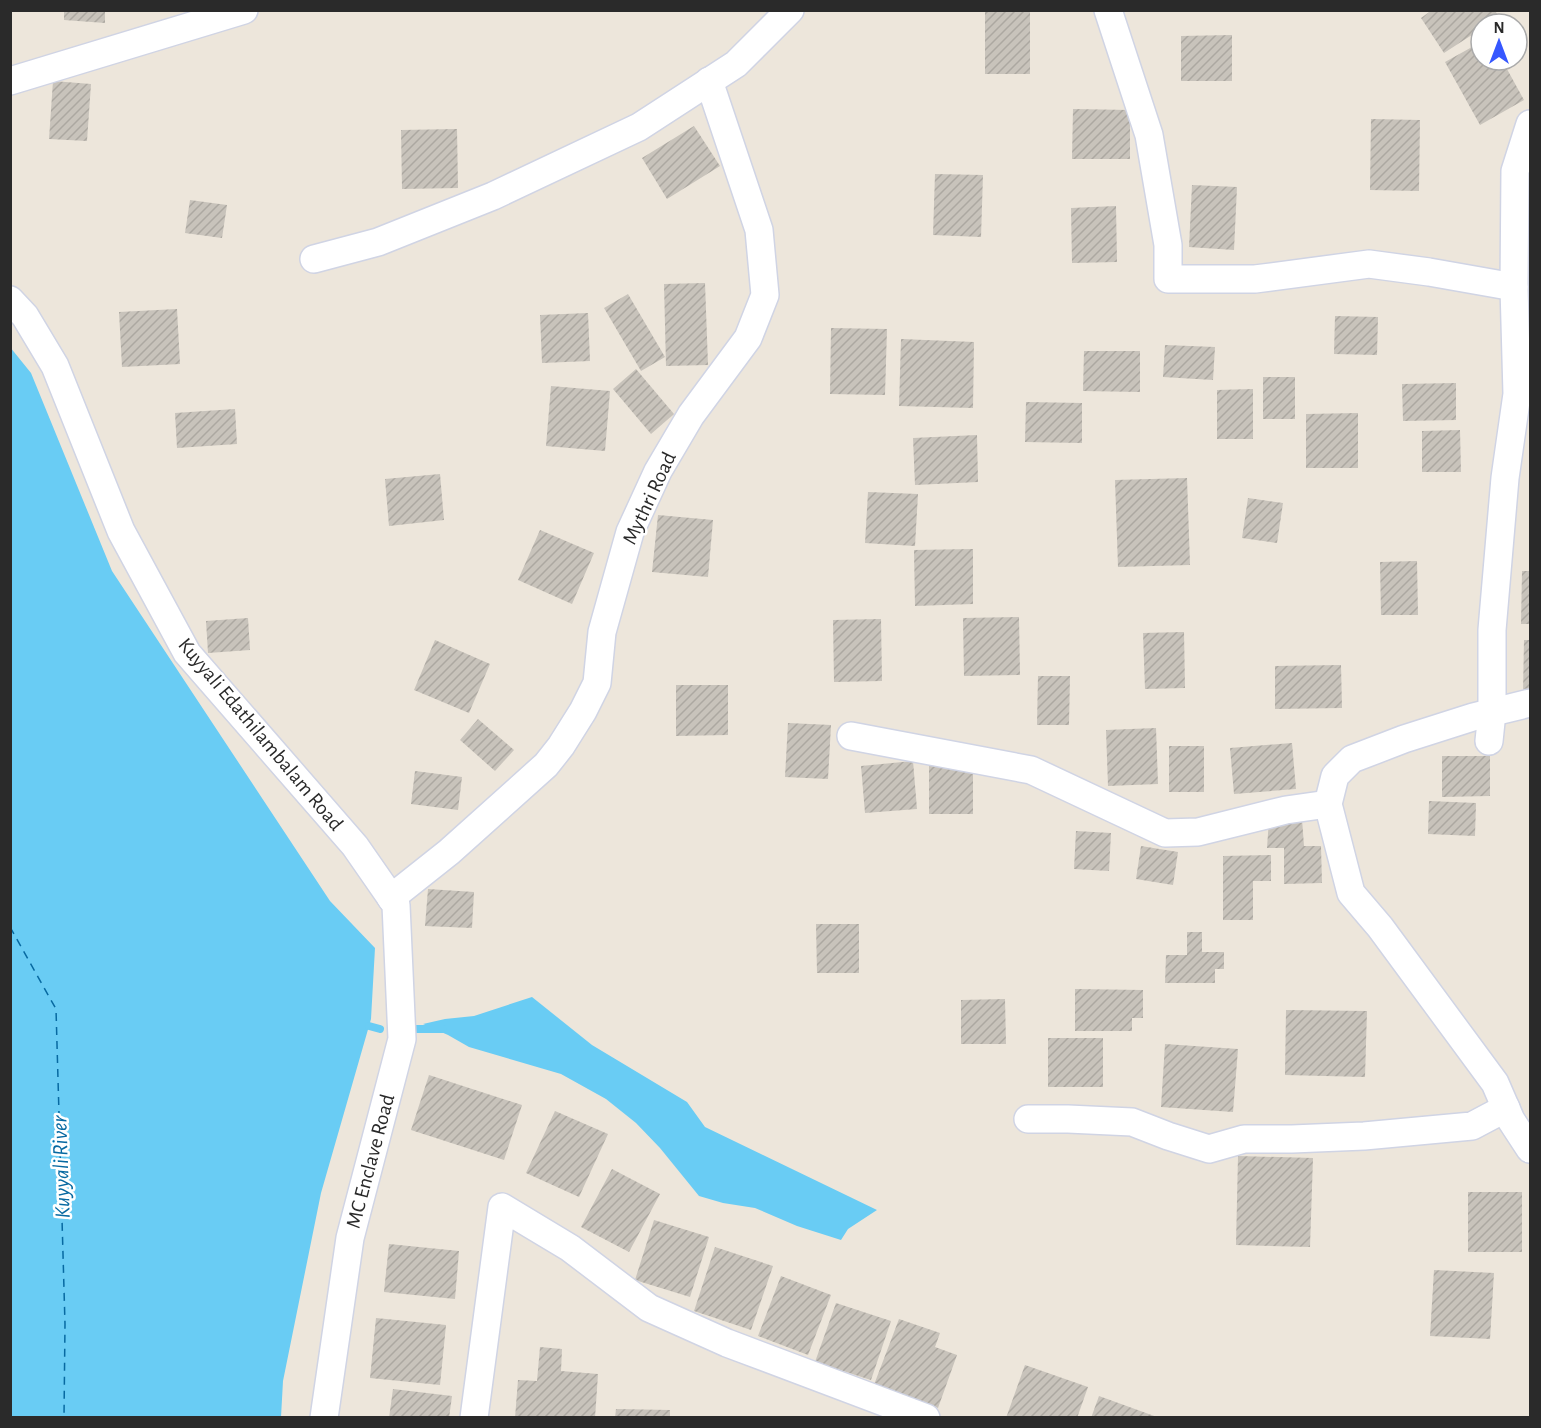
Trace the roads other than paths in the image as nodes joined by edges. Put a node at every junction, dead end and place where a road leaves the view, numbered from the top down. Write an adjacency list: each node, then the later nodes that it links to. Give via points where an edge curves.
1 (244, 10): 4 (street)
2 (790, 10): 5 (street, via 736,64)
3 (1108, 10): 8 (street, via 1149,135 1168,245 1168,279 1255,279 1368,264)
4 (10, 81)
5 (709, 81): 7 (street, via 639,127 493,196 378,242); 16 (street, Mythri Road, via 759,230 765,295 747,338 691,415 658,471 630,532 602,632 597,683 584,711 546,765)
6 (1530, 124): 8 (street, via 1515,171)
7 (314, 260)
8 (1514, 287): 10 (street)
9 (10, 300): 16 (street, Kuyyali Edathilambalam Road, via 25,316 55,366 121,531 188,653 355,846)
10 (1523, 360): 12 (street, via 1505,478 1492,630)
11 (1530, 703): 12 (street)
12 (1492, 712): 14 (street); 15 (street, via 1352,759 1335,776)
13 (851, 736): 15 (street, via 1031,770 1165,833 1198,832)
14 (1489, 741)
15 (1328, 804): 17 (street, via 1351,893 1496,1083)
16 (393, 901): 20 (street, MC Enclave Road, via 402,1040 350,1238)
17 (1506, 1108): 18 (street, via 1472,1126 1292,1140 1244,1138 1209,1149 1132,1122); 19 (street)
18 (1028, 1119)
19 (1530, 1149)
20 (324, 1418)
21 (474, 1418): 22 (street, via 502,1207 570,1248 649,1308 727,1343)
22 (926, 1418)

